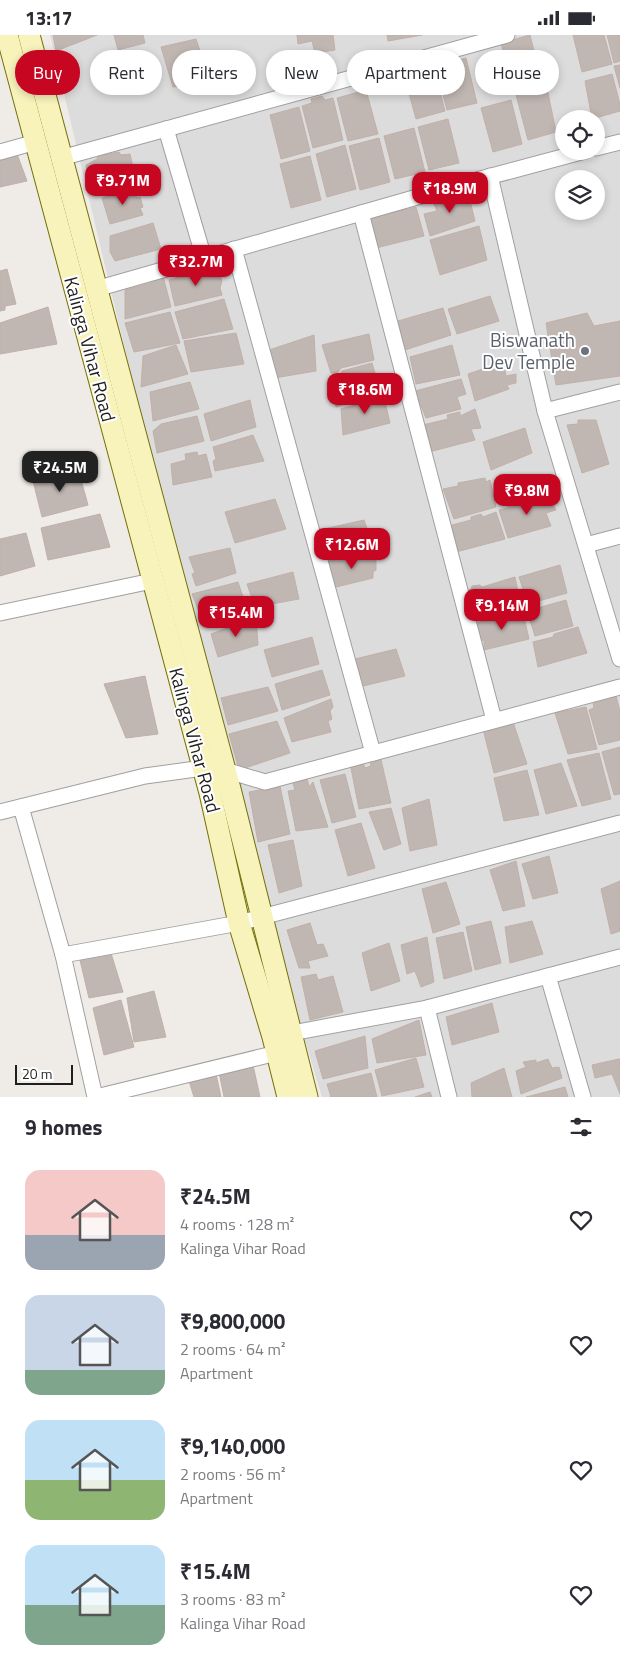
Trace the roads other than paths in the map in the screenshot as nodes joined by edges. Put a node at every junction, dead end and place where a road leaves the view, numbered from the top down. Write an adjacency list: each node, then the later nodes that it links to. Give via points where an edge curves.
1 (7, 35): 5 (street, Kalinga Vihar Road)
2 (29, 35): 9 (street, Kalinga Vihar Road)
3 (507, 35): 4 (street)
4 (166, 129): 9 (street); 14 (street)
5 (36, 142): 8 (street); 20 (street, Kalinga Vihar Road)
6 (620, 142): 7 (street)
7 (605, 146)
8 (0, 152)
9 (61, 158): 15 (street, Kalinga Vihar Road)
10 (555, 159): 11 (street)
11 (490, 176): 12 (street); 17 (street)
12 (361, 213): 13 (street); 24 (street)
13 (234, 249): 14 (street); 25 (street)
14 (204, 258): 15 (street)
15 (96, 289): 26 (street, Kalinga Vihar Road)
16 (620, 392): 17 (street)
17 (545, 411): 19 (street)
18 (620, 537): 19 (street)
19 (586, 545): 22 (street)
20 (152, 581): 21 (street); 26 (street, Kalinga Vihar Road)
21 (0, 613)
22 (620, 659)
23 (620, 687): 24 (street)
24 (494, 720): 25 (street)
25 (373, 753): 27 (street, via 265,782)
26 (207, 756): 27 (street, Kalinga Vihar Road); 28 (street, via 146,777)
27 (222, 785): 31 (street, Kalinga Vihar Road); 32 (street, Kalinga Vihar Road)
28 (22, 807): 29 (street); 33 (street)
29 (0, 812)
30 (620, 823): 31 (street)
31 (262, 917): 32 (street); 37 (street, Kalinga Vihar Road)
32 (239, 923): 33 (street); 37 (street, Kalinga Vihar Road)
33 (63, 955): 39 (street)
34 (620, 957): 35 (street)
35 (548, 976): 36 (street); 43 (street)
36 (427, 1008): 37 (street); 42 (street)
37 (280, 1041): 38 (street); 40 (street, Kalinga Vihar Road); 41 (street, Kalinga Vihar Road)
38 (140, 1091): 39 (street)
39 (96, 1097)
40 (288, 1097)
41 (307, 1097)
42 (449, 1097)
43 (583, 1097)

